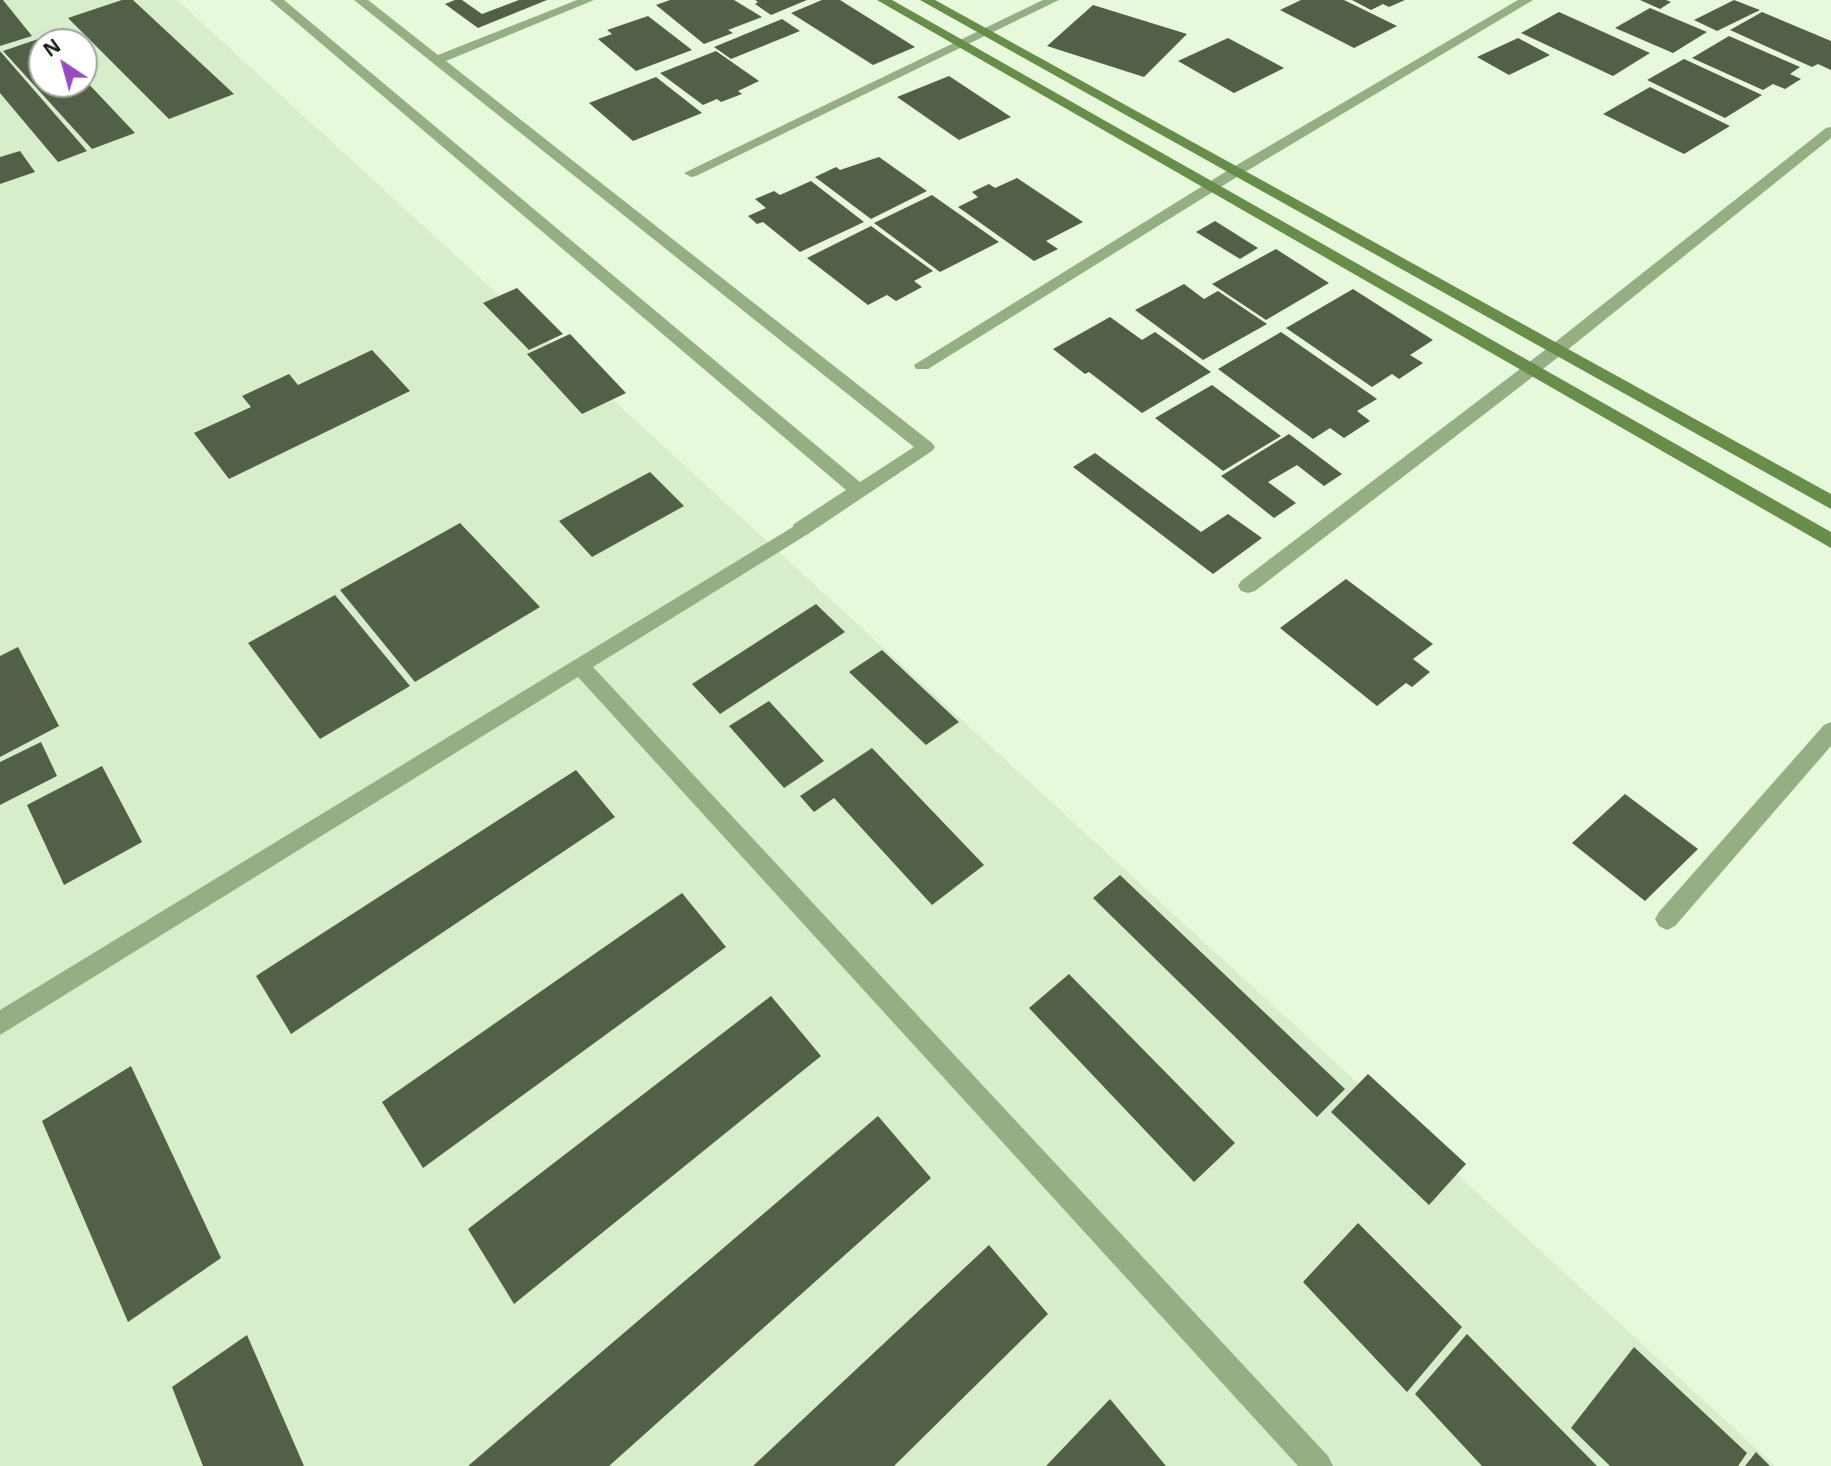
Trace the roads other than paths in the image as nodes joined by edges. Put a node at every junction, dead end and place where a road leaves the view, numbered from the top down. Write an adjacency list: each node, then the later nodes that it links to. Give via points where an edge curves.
1 (276, 0): 18 (street)
2 (360, 0): 10 (street)
3 (588, 0): 10 (street)
4 (883, 0): 9 (main road)
5 (926, 0): 8 (main road)
6 (1053, 0): 8 (street)
7 (1527, 0): 12 (street)
8 (985, 32): 9 (street); 12 (main road)
9 (960, 44): 13 (street); 14 (main road)
10 (437, 60): 18 (street, via 926,447)
11 (1831, 131): 15 (street)
12 (1235, 172): 14 (street); 15 (main road)
13 (691, 173)
14 (1211, 187): 16 (street); 17 (main road)
15 (1555, 351): 17 (street); 19 (main road)
16 (922, 365)
17 (1531, 370): 20 (main road); 21 (street)
18 (858, 490): 22 (street, via 801,530)
19 (1831, 502)
20 (1831, 541)
21 (1248, 586)
22 (579, 665): 25 (street); 26 (street)
23 (1831, 731): 24 (street)
24 (1667, 919)
25 (0, 1023)
26 (1318, 1466)

